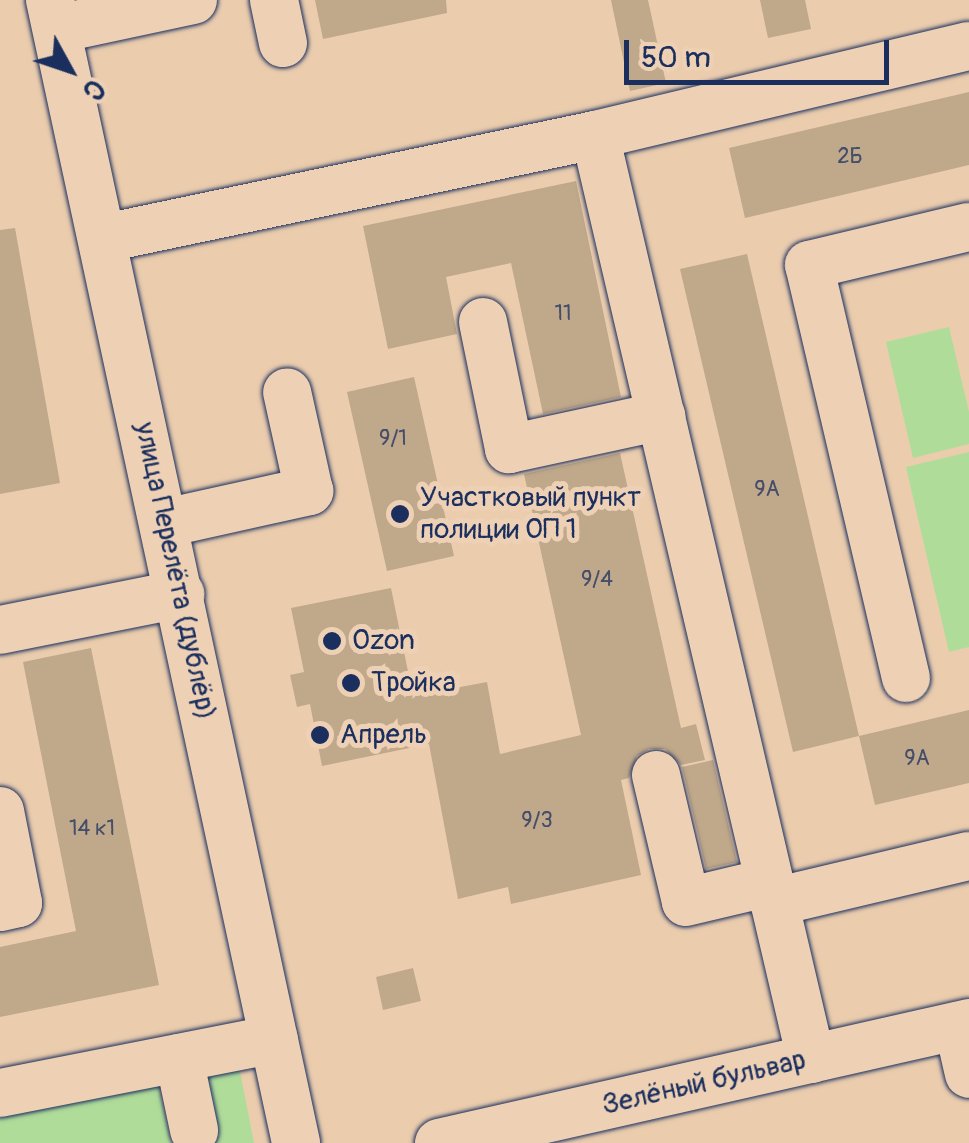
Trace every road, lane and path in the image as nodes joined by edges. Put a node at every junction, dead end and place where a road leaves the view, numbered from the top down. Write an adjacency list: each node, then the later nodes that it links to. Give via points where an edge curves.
1 (193, 0): 2 (street)
2 (54, 14): 6 (street, улица Перелёта (дублёр))
3 (969, 46): 4 (street)
4 (595, 135): 6 (street); 9 (street)
5 (969, 227): 13 (street, via 810,265)
6 (105, 238): 10 (street, улица Перелёта (дублёр))
7 (483, 322): 9 (street, via 509,449)
8 (288, 392): 10 (street, via 309,492)
9 (660, 416): 17 (street)
10 (165, 524): 11 (street, улица Перелёта (дублёр))
11 (180, 594): 12 (street); 20 (street, улица Перелёта (дублёр))
12 (0, 630)
13 (906, 678)
14 (656, 776): 17 (street, via 686,902)
15 (0, 812): 18 (street, via 18,903)
16 (969, 856): 17 (street)
17 (772, 892): 22 (street)
18 (0, 907)
19 (964, 1024): 22 (street, Зелёный бульвар); 23 (street)
20 (274, 1039): 21 (street); 26 (street, улица Перелёта (дублёр))
21 (179, 1058): 24 (street); 25 (street)
22 (810, 1059): 27 (street, Зелёный бульвар)
23 (969, 1074)
24 (0, 1093)
25 (194, 1130)
26 (296, 1143)
27 (439, 1143)

